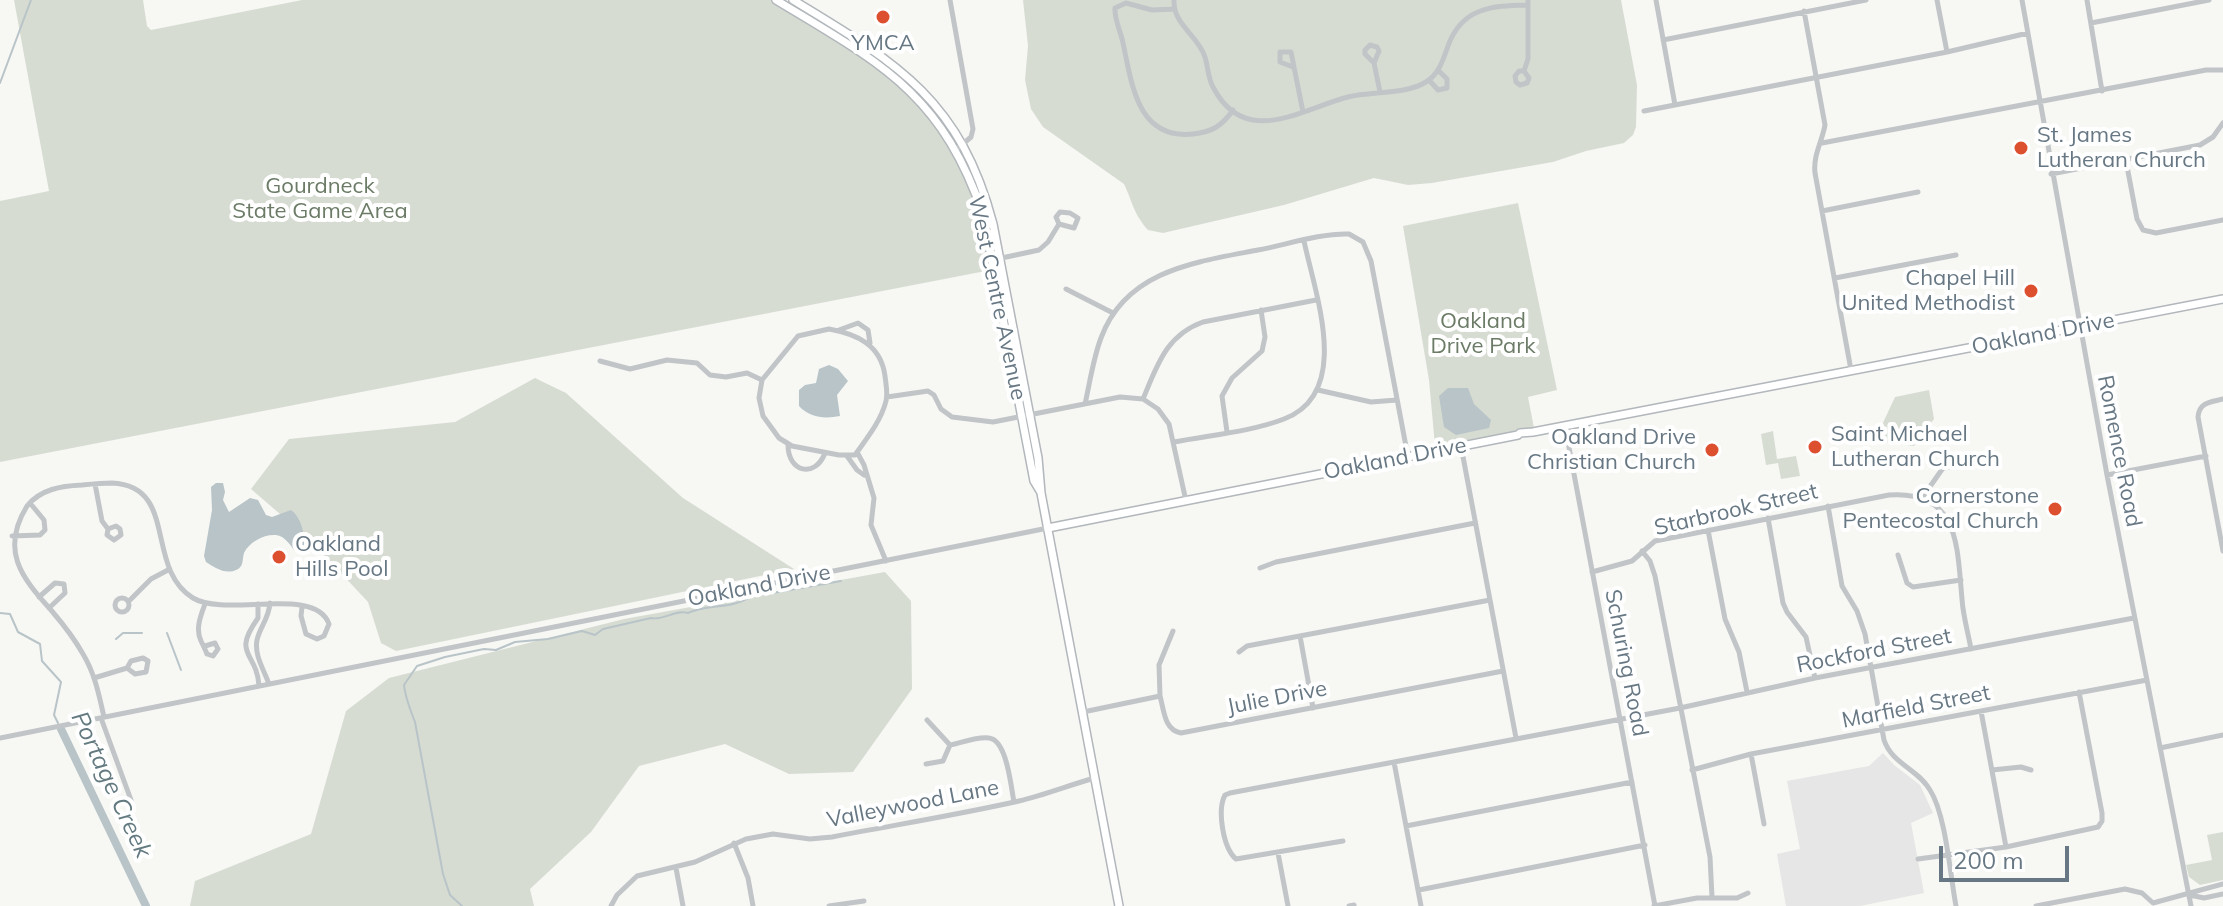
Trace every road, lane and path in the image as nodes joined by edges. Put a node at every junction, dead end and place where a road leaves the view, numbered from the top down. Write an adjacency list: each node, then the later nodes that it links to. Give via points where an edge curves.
1 (776, 0): 34 (main road, West Centre Avenue, via 890,73)
2 (793, 0): 34 (main road, West Centre Avenue, via 896,66 938,107)
3 (950, 0): 34 (street, via 973,129)
4 (1174, 0): 12 (street)
5 (1656, 0): 16 (street)
6 (1866, 0): 13 (street)
7 (1937, 0): 17 (street)
8 (2022, 0): 15 (street, Romence Road)
9 (2087, 0): 14 (street)
10 (2209, 0): 14 (street)
11 (1528, 2): 20 (street, via 1485,8 1467,18 1454,33); 22 (street)
12 (1174, 9): 29 (street, via 1199,42 1213,86); 29 (street, via 1126,3 1115,8 1133,91 1151,122 1174,134 1209,132)
13 (1804, 11): 16 (street); 23 (street)
14 (2091, 23): 25 (street)
15 (2028, 33): 17 (street); 27 (street, Romence Road)
16 (1663, 40): 28 (street)
17 (1947, 52): 23 (street)
18 (1374, 63): 26 (street)
19 (1293, 67): 31 (street)
20 (1438, 70): 24 (street); 24 (street, via 1447,79 1447,88 1438,90)
21 (2223, 70): 25 (street)
22 (1524, 71)
23 (1816, 76): 28 (street); 33 (street, via 1825,125)
24 (1429, 80): 26 (street)
25 (2102, 91): 27 (street)
26 (1380, 92): 31 (street)
27 (2039, 103): 33 (street); 36 (street, Romence Road)
28 (1675, 105): 30 (street)
29 (1233, 110): 31 (street, via 1255,121 1274,122)
30 (1644, 111)
31 (1303, 112)
32 (2223, 123): 35 (street, via 2200,145)
33 (1822, 143): 38 (street, via 1814,164)
34 (960, 147): 43 (main road, West Centre Avenue, via 988,205)
35 (2126, 161): 36 (street); 39 (street, via 2143,230 2156,233)
36 (2051, 174): 50 (street, Romence Road)
37 (1918, 192): 38 (street)
38 (1822, 211): 44 (street)
39 (2223, 220)
40 (1059, 224): 43 (street, via 1039,250)
41 (1304, 241): 47 (street); 49 (street, via 1172,268 1139,287); 60 (street, via 1343,233 1366,247)
42 (1956, 255): 44 (street)
43 (996, 259): 62 (main road, West Centre Avenue)
44 (1835, 278): 54 (street)
45 (1066, 289): 49 (street)
46 (2223, 299): 50 (main road, Oakland Drive)
47 (1316, 300): 48 (street); 56 (street, via 1325,356)
48 (1261, 310): 58 (street, via 1203,322 1179,334 1162,354); 64 (street, via 1265,344 1222,396)
49 (1113, 313): 61 (street, via 1100,341)
50 (2080, 327): 54 (main road, Oakland Drive); 74 (street, Romence Road)
51 (837, 330): 52 (street); 52 (street, via 858,323 868,330); 55 (street, via 798,336)
52 (870, 344): 57 (street, via 884,366)
53 (600, 361): 55 (street, via 630,369 667,360 697,363 710,375 747,373)
54 (1852, 371): 63 (main road, Oakland Drive)
55 (762, 380): 66 (street, via 763,416)
56 (1318, 390): 60 (street, via 1371,402); 64 (street, via 1291,416)
57 (887, 397): 62 (street, via 928,391 952,417 993,422); 68 (street)
58 (1143, 399): 61 (street, via 1128,396); 65 (street, via 1165,416)
59 (2223, 399): 71 (street, via 2199,409)
60 (1397, 400): 72 (street)
61 (1085, 404): 62 (street)
62 (1026, 415): 83 (main road, West Centre Avenue)
63 (1565, 426): 67 (main road, Oakland Drive); 94 (street, Schuring Road)
64 (1227, 432): 65 (street)
65 (1174, 442): 78 (street)
66 (788, 444): 69 (street); 69 (street, via 788,457 804,469 814,468)
67 (1461, 446): 72 (main road, Oakland Drive); 82 (street)
68 (857, 452): 70 (street); 75 (street)
69 (825, 453): 70 (street)
70 (847, 455): 75 (street)
71 (2206, 456): 74 (street); 86 (street)
72 (1408, 457): 78 (main road, Oakland Drive)
73 (1973, 464): 77 (street, via 1943,468)
74 (2107, 475): 104 (street, Romence Road)
75 (866, 476): 91 (street, via 874,498 871,525)
76 (95, 484): 79 (street, via 64,486); 84 (street); 93 (street, via 127,485 147,499 158,520)
77 (1922, 498): 80 (street, Starbrook Street, via 1889,495); 95 (street, via 1941,510 1952,527)
78 (1186, 501): 83 (main road, Oakland Drive)
79 (30, 503): 87 (street); 87 (street, via 45,530 40,535)
80 (1828, 506): 81 (street, Starbrook Street); 111 (street, via 1842,586 1860,618)
81 (1768, 518): 85 (street, Starbrook Street); 114 (street, via 1783,603 1806,637)
82 (1475, 523): 92 (street); 97 (street)
83 (1048, 528): 91 (street, Oakland Drive); 124 (main road, West Centre Avenue)
84 (108, 529)
85 (1708, 530): 88 (street, Starbrook Street, via 1655,541); 118 (street, via 1725,619)
86 (2221, 534): 89 (street)
87 (12, 536): 96 (street, via 14,567)
88 (1642, 551): 94 (street, Starbrook Street, via 1632,561); 122 (street, via 1655,576)
89 (2223, 551)
90 (1898, 555): 95 (street, via 1913,587)
91 (886, 561): 116 (street, Oakland Drive)
92 (1260, 568)
93 (168, 570): 98 (street); 100 (street, via 183,590)
94 (1592, 572): 126 (street, Schuring Road)
95 (1961, 580): 108 (street)
96 (39, 597): 103 (street); 103 (street, via 55,583 64,584 65,593)
97 (1490, 600): 106 (street); 112 (street)
98 (129, 601)
99 (270, 603): 101 (street); 102 (street); 116 (street, via 257,649)
100 (205, 604): 101 (street); 107 (street, via 199,630)
101 (258, 604): 117 (street, via 258,618 245,642)
102 (302, 607): 102 (street, via 306,634 324,636 329,631 327,617)
103 (49, 608): 113 (street, via 75,641)
104 (2134, 618): 108 (street, Rockford Street); 115 (street, Romence Road)
105 (1173, 631): 120 (street, via 1159,665)
106 (1300, 636): 109 (street); 121 (street)
107 (205, 646)
108 (1971, 649): 111 (street, Rockford Street)
109 (1239, 652)
110 (127, 668): 113 (street)
111 (1871, 668): 114 (street, Rockford Street); 128 (street)
112 (1503, 671): 121 (street, Julie Drive); 131 (street)
113 (94, 678): 125 (street)
114 (1815, 678): 118 (street, Rockford Street)
115 (2147, 680): 119 (street, Marfield Street); 133 (street, Romence Road)
116 (269, 684): 117 (street, Oakland Drive)
117 (259, 686): 125 (street, Oakland Drive)
118 (1747, 692): 122 (street, Rockford Street)
119 (2079, 692): 123 (street, Marfield Street); 149 (street, via 2100,825)
120 (1160, 696): 121 (street, Julie Drive, via 1167,722 1177,732); 124 (street)
121 (1313, 708)
122 (1680, 708): 126 (street, Rockford Street); 137 (street)
123 (1981, 711): 128 (street, Marfield Street); 138 (street)
124 (1083, 712): 140 (main road, West Centre Avenue)
125 (102, 718): 130 (street, Oakland Drive); 142 (street)
126 (1620, 719): 131 (street, Rockford Street); 141 (street, Schuring Road)
127 (927, 720): 132 (street)
128 (1882, 730): 134 (street, Marfield Street); 151 (street, via 1891,754 1931,791)
129 (2223, 735): 133 (street)
130 (0, 738)
131 (1516, 738): 135 (street, Rockford Street)
132 (950, 745): 136 (street, via 943,761); 143 (street, via 996,741 1004,753)
133 (2160, 748): 158 (street, Romence Road)
134 (1751, 754): 137 (street, Marfield Street); 144 (street)
135 (1394, 762): 145 (street); 150 (street, Rockford Street, via 1223,798 1221,810 1234,858)
136 (926, 764)
137 (1692, 770): 159 (street)
138 (1992, 770): 139 (street); 149 (street)
139 (2031, 770)
140 (1096, 778): 143 (street, Valleywood Lane); 166 (main road, West Centre Avenue)
141 (1632, 782): 145 (street); 148 (street, Schuring Road)
142 (131, 800)
143 (1014, 802): 147 (street, Valleywood Lane, via 832,837 773,834)
144 (1764, 824)
145 (1406, 826): 155 (street)
146 (1343, 841): 150 (street)
147 (734, 843): 153 (street, Valleywood Lane); 164 (street)
148 (1645, 845): 155 (street); 169 (street, Schuring Road)
149 (2006, 847): 151 (street)
150 (1278, 853): 167 (street)
151 (1946, 853): 152 (street); 170 (street)
152 (1918, 859)
153 (676, 868): 162 (street, Valleywood Lane, via 637,876); 163 (street)
154 (2223, 884): 158 (street)
155 (1419, 890): 168 (street)
156 (1748, 893): 159 (street)
157 (2223, 894): 158 (street)
158 (2189, 895): 161 (street); 172 (street, Romence Road)
159 (1712, 897): 169 (street)
160 (864, 901): 165 (street)
161 (2153, 904): 171 (street, via 2129,889)
162 (611, 906)
163 (683, 906)
164 (753, 906)
165 (829, 906)
166 (1119, 906)
167 (1288, 906)
168 (1421, 906)
169 (1654, 906)
170 (1956, 906)
171 (2036, 906)
172 (2191, 906)

